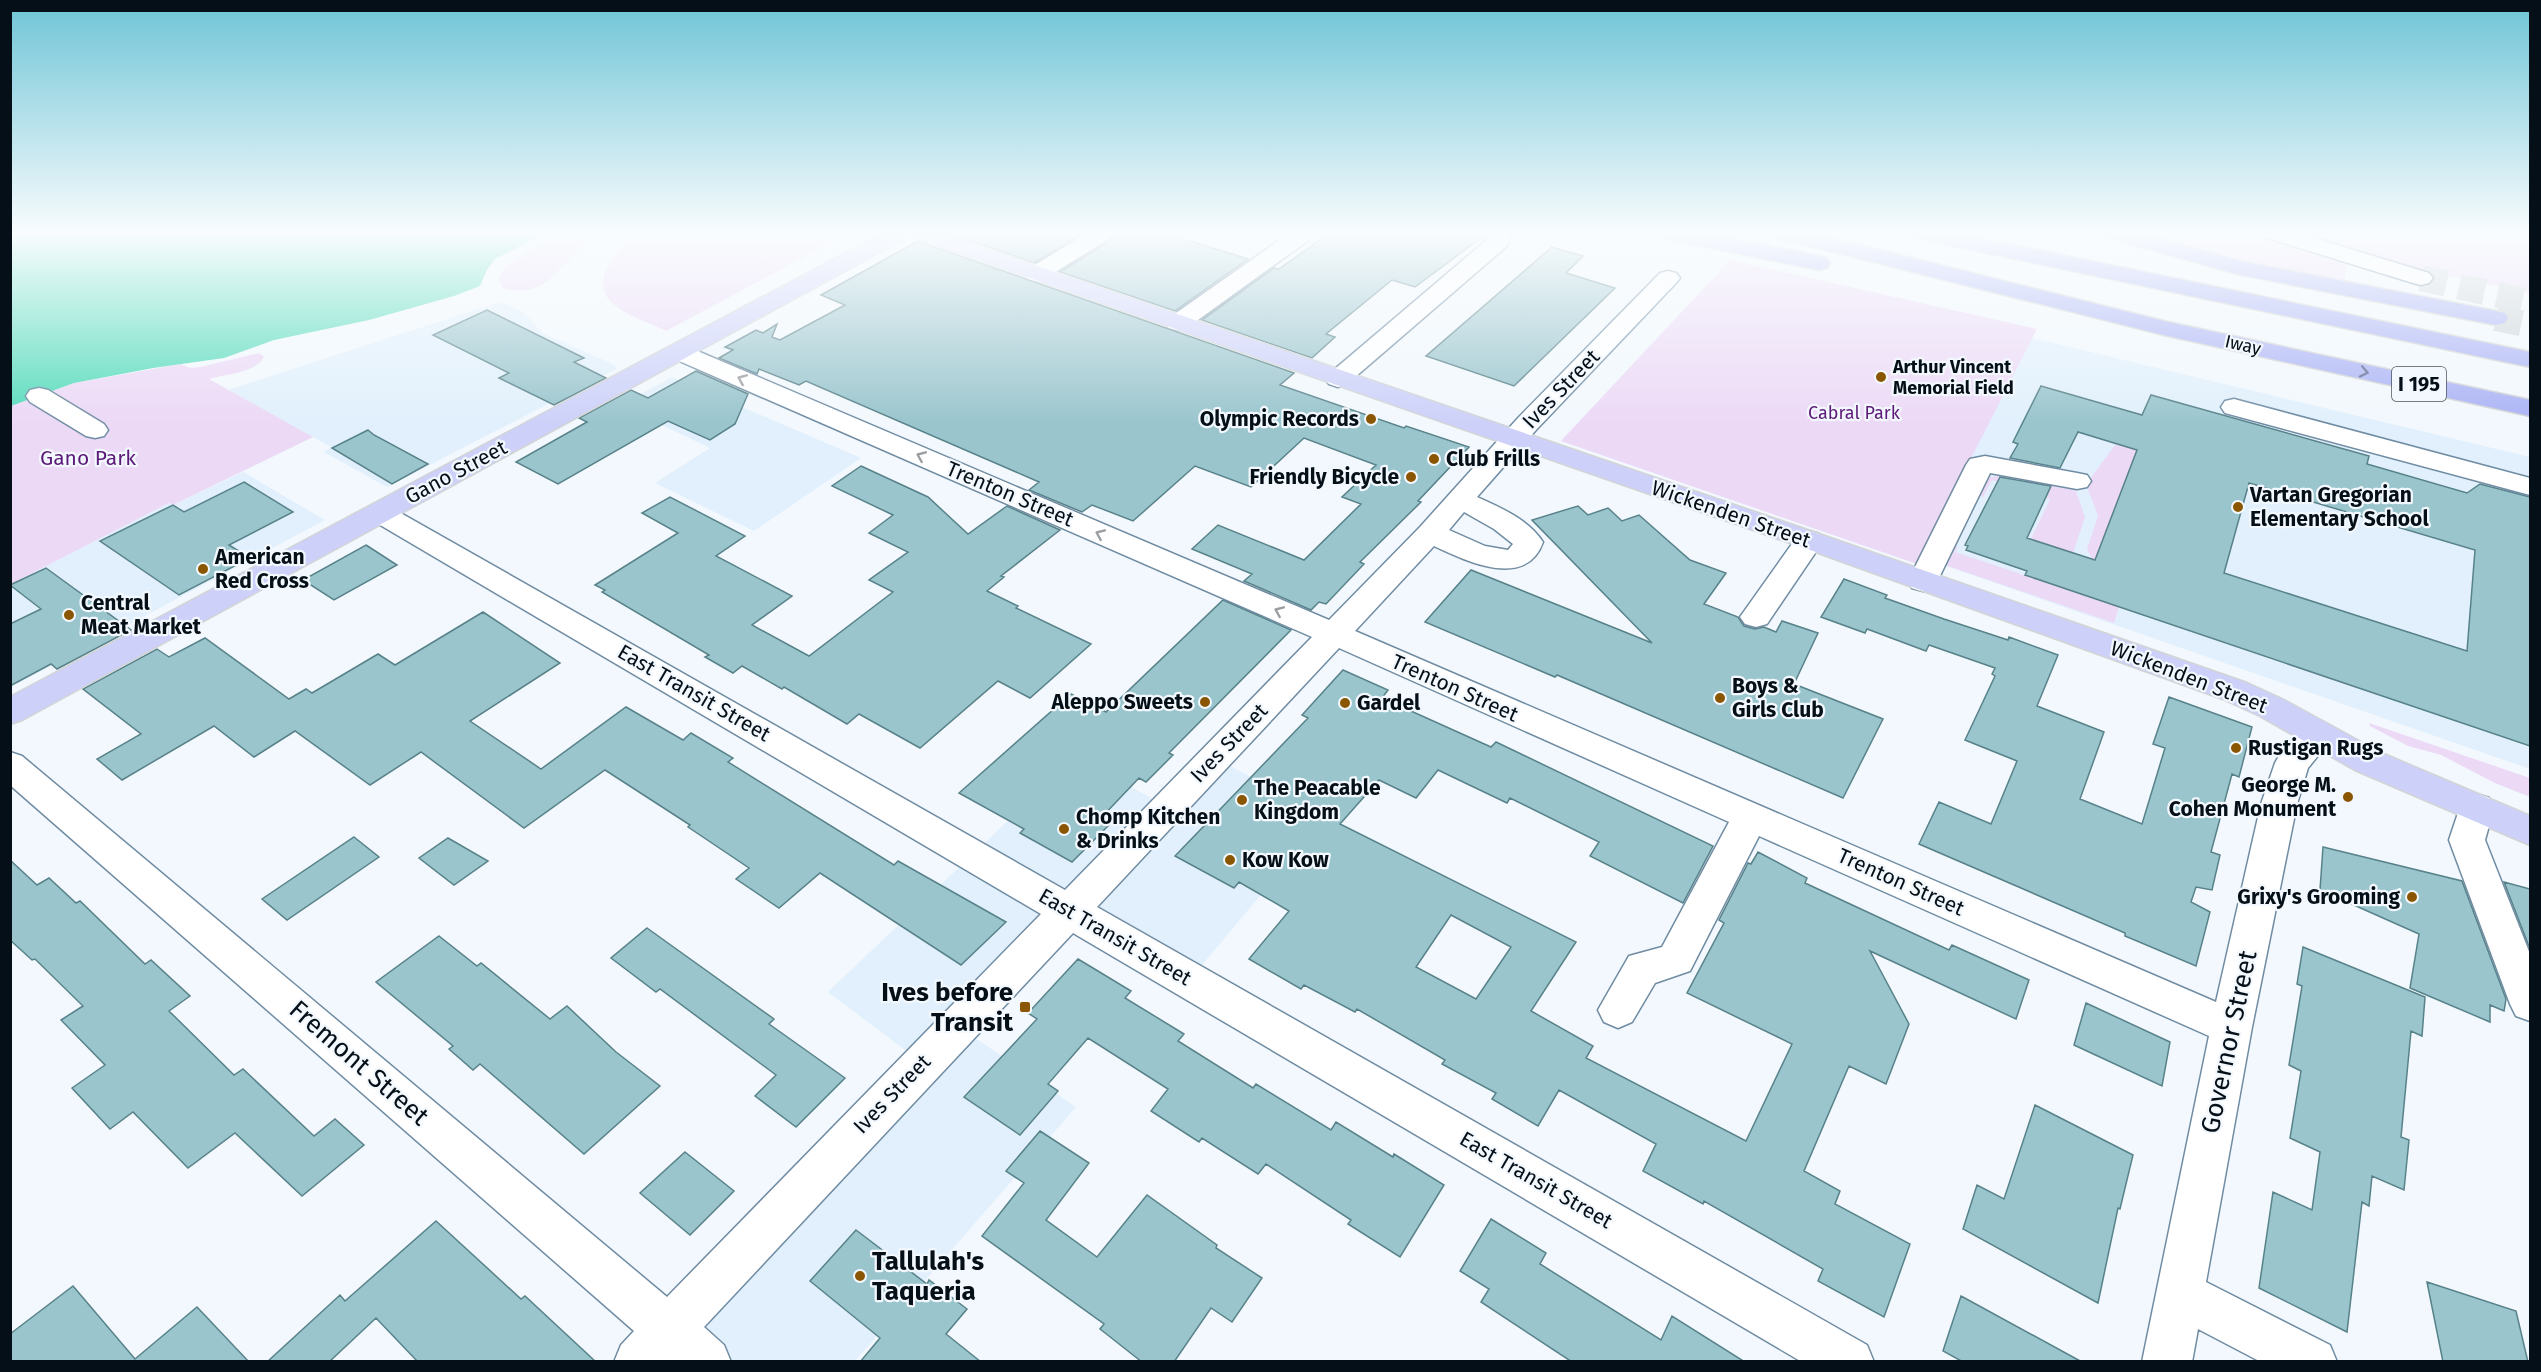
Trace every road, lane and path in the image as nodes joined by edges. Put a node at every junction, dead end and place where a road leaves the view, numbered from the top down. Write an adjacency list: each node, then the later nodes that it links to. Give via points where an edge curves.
1 (783, 296): 14 (main road, Gano Street)
2 (1100, 296): 12 (main road, Wickenden Street)
3 (1216, 296): 12 (street)
4 (1435, 296): 17 (street)
5 (1651, 296): 22 (street, Ives Street)
6 (1968, 296): 15 (highway)
7 (2035, 296): 15 (highway, Iway / I 195)
8 (2226, 296): 16 (highway, I 195)
9 (2244, 296): 13 (highway)
10 (2384, 296): 11 (highway)
11 (2496, 318)
12 (1178, 323): 17 (main road, Wickenden Street)
13 (2530, 350)
14 (679, 352): 26 (main road, Gano Street); 31 (street, Trenton Street, one-way to 14)
15 (2307, 359): 20 (highway, Iway / I 195, one-way to 20)
16 (2530, 360)
17 (1338, 379): 22 (main road, Wickenden Street)
18 (39, 396): 21 (street)
19 (2234, 407): 24 (street)
20 (2530, 408)
21 (94, 430)
22 (1513, 439): 25 (street, Ives Street); 28 (main road, Wickenden Street)
23 (2077, 481): 29 (street, via 1980,465)
24 (2530, 487)
25 (1460, 500): 27 (street, Ives Street); 27 (street, via 1519,531 1528,542 1524,551 1516,559 1501,561)
26 (380, 513): 32 (main road, Gano Street); 38 (street, East Transit Street)
27 (1430, 533): 31 (street, Ives Street)
28 (1809, 540): 29 (main road, Wickenden Street); 30 (street)
29 (1923, 581): 33 (main road, Wickenden Street, via 2235,691)
30 (1756, 617)
31 (1333, 634): 36 (street, Trenton Street); 38 (street, Ives Street)
32 (10, 712)
33 (2318, 735): 35 (main road, Wickenden Street, via 2367,761); 41 (street, Governor Street, via 2292,763 2279,804)
34 (10, 765): 43 (street, Fremont Street)
35 (2476, 808): 37 (main road, Wickenden Street); 39 (street, via 2467,840)
36 (1750, 817): 40 (street, via 1676,958 1664,965 1643,968); 41 (street, Trenton Street)
37 (2530, 831)
38 (1069, 909): 43 (street, Ives Street); 46 (street, East Transit Street)
39 (2530, 1004)
40 (1618, 1010)
41 (2231, 1027): 42 (street, Governor Street)
42 (2179, 1294): 47 (street, Governor Street); 48 (street)
43 (669, 1328): 44 (street, Ives Street); 45 (street, Fremont Street)
44 (638, 1362)
45 (707, 1362)
46 (1850, 1362)
47 (2167, 1362)
48 (2313, 1362)

